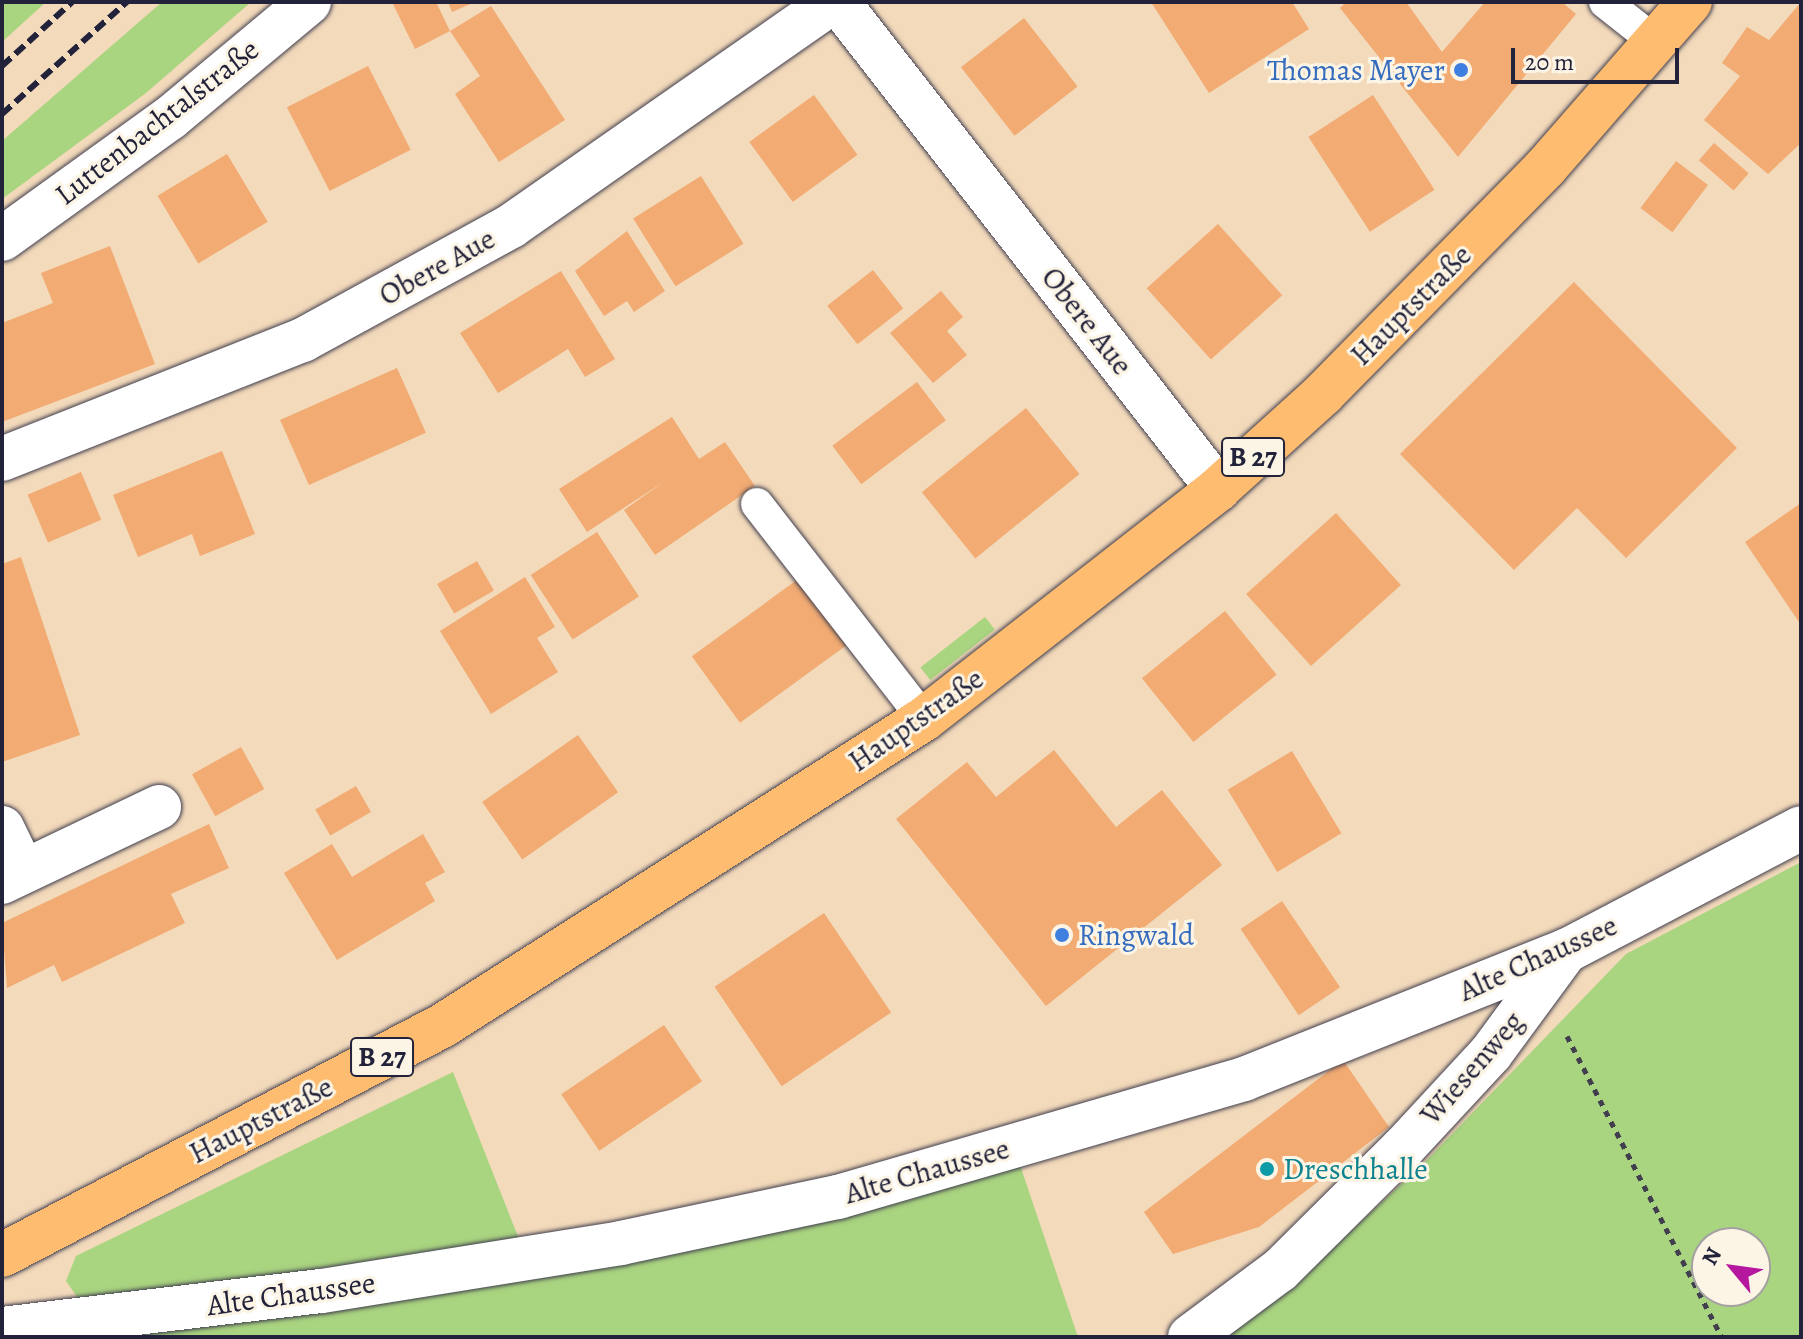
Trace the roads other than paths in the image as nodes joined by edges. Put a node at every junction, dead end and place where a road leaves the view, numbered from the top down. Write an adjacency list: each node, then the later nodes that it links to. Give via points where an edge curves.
1 (309, 2): 6 (street, Luttenbachtalstraße, via 170,118)
2 (835, 2): 7 (street, Obere Aue, via 511,226 303,340); 8 (street, Obere Aue)
3 (1605, 2): 5 (lane)
4 (1690, 2): 5 (main road, Hauptstraße / B 27)
5 (1657, 43): 8 (main road, Hauptstraße / B 27, via 1425,292)
6 (2, 239)
7 (2, 459)
8 (1218, 489): 10 (main road, Hauptstraße / B 27)
9 (757, 504): 10 (lane)
10 (924, 719): 16 (main road, Hauptstraße / B 27, via 442,1026)
11 (159, 807): 14 (street)
12 (2, 828): 14 (street)
13 (1801, 828): 15 (street, Alte Chaussee)
14 (12, 876)
15 (1566, 951): 17 (street, Alte Chaussee, via 1244,1079 838,1197 589,1248); 18 (street, Wiesenweg, via 1537,992 1391,1159 1280,1270)
16 (2, 1255)
17 (4, 1333)
18 (1190, 1337)

